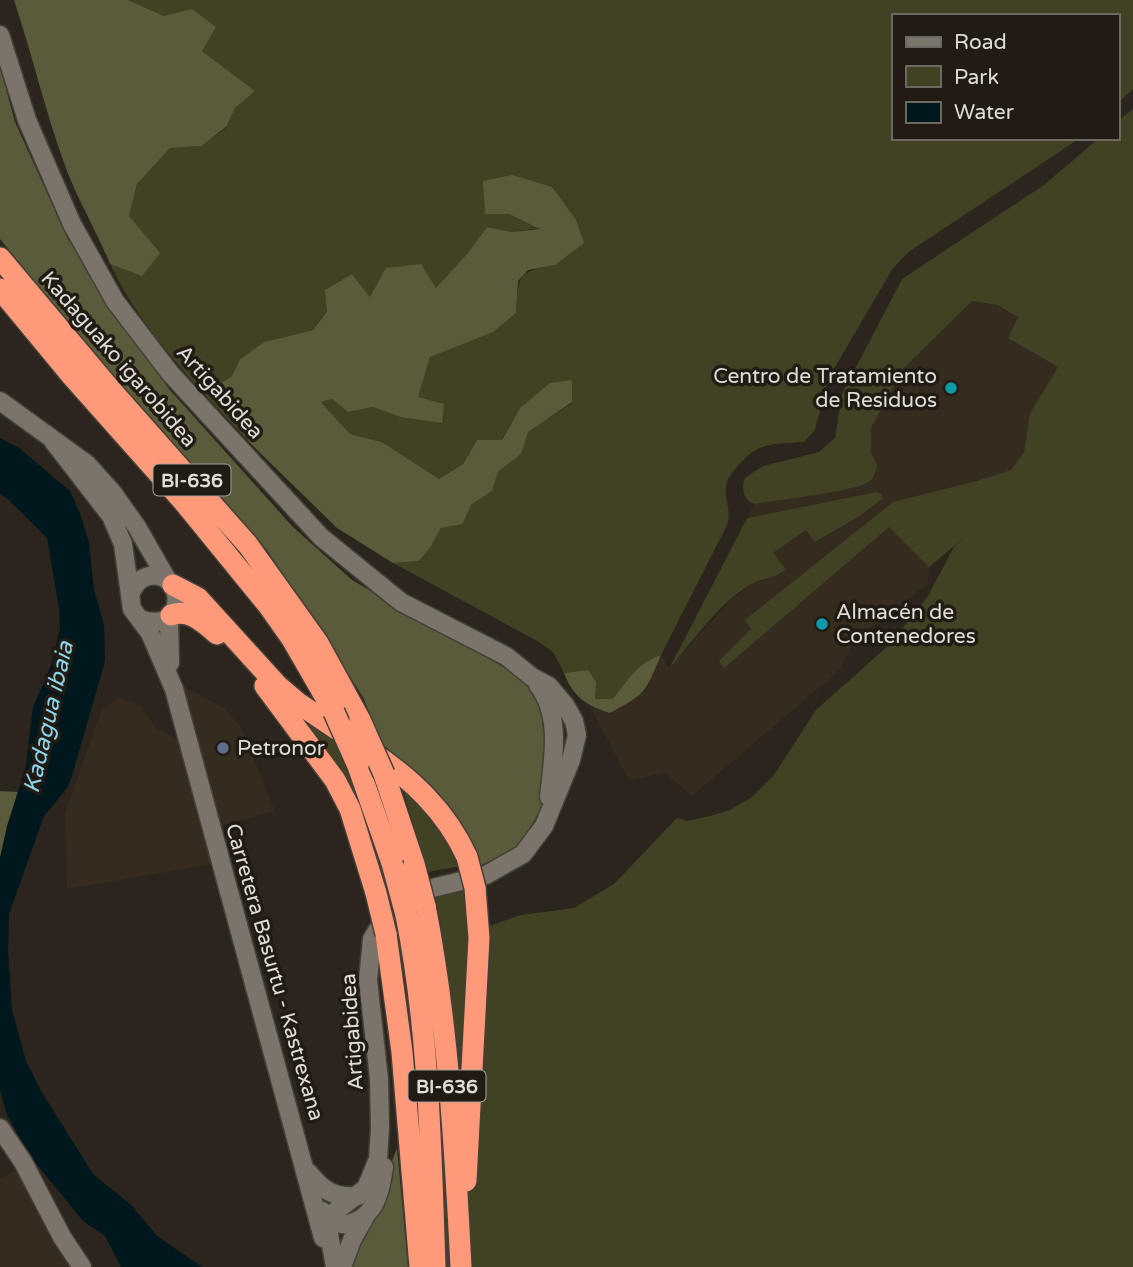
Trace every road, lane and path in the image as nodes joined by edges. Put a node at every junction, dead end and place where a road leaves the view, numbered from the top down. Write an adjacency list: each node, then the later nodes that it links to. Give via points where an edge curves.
1 (0, 35): 10 (street, Artigabidea, via 27,120 72,224 115,301 170,373 331,545 401,602 506,656)
2 (0, 258): 15 (highway, Kadaguako igarobidea / BI-636, bridge, via 248,545 318,643 384,774 414,864)
3 (0, 289): 15 (highway, Kadaguako igarobidea / BI-636, bridge, via 184,502 292,639 334,712)
4 (0, 401): 5 (street)
5 (53, 441): 6 (street, via 87,464 113,494); 7 (street, via 111,516 123,544)
6 (171, 583): 7 (street, via 157,575 143,577); 8 (street, via 177,598); 22 (highway, bridge, via 198,598 298,703 407,777 443,815 467,857 479,938)
7 (130, 594): 9 (street, via 132,609)
8 (170, 616): 9 (street, via 157,622); 11 (street); 26 (highway, bridge, via 178,612 194,616 226,642 308,741 350,809 386,934 402,1052)
9 (141, 619): 11 (street)
10 (532, 677): 12 (street, via 546,695); 13 (street, Artigabidea, via 549,686 565,705 574,720)
11 (174, 689): 18 (street, Carretera Basurtu - Kastrexana)
12 (553, 719): 13 (street); 14 (street)
13 (576, 739): 14 (street)
14 (544, 825): 17 (street, Artigabidea, via 523,853 486,874 412,893 390,910 372,939 368,980)
15 (415, 911): 22 (highway, Kadaguako igarobidea / BI-636, via 436,962); 27 (highway, Kadaguako igarobidea / BI-636)
16 (0, 1128): 23 (street)
17 (380, 1128): 19 (street, via 378,1159); 20 (street, via 385,1155 381,1183)
18 (305, 1169): 19 (street, via 324,1190); 21 (street); 24 (street, Carretera Basurtu - Kastrexana)
19 (358, 1196): 21 (street)
20 (365, 1217): 21 (street, via 344,1226); 25 (street)
21 (329, 1220): 24 (street)
22 (460, 1256)
23 (82, 1267)
24 (333, 1267)
25 (342, 1267)
26 (420, 1267)
27 (435, 1267)

